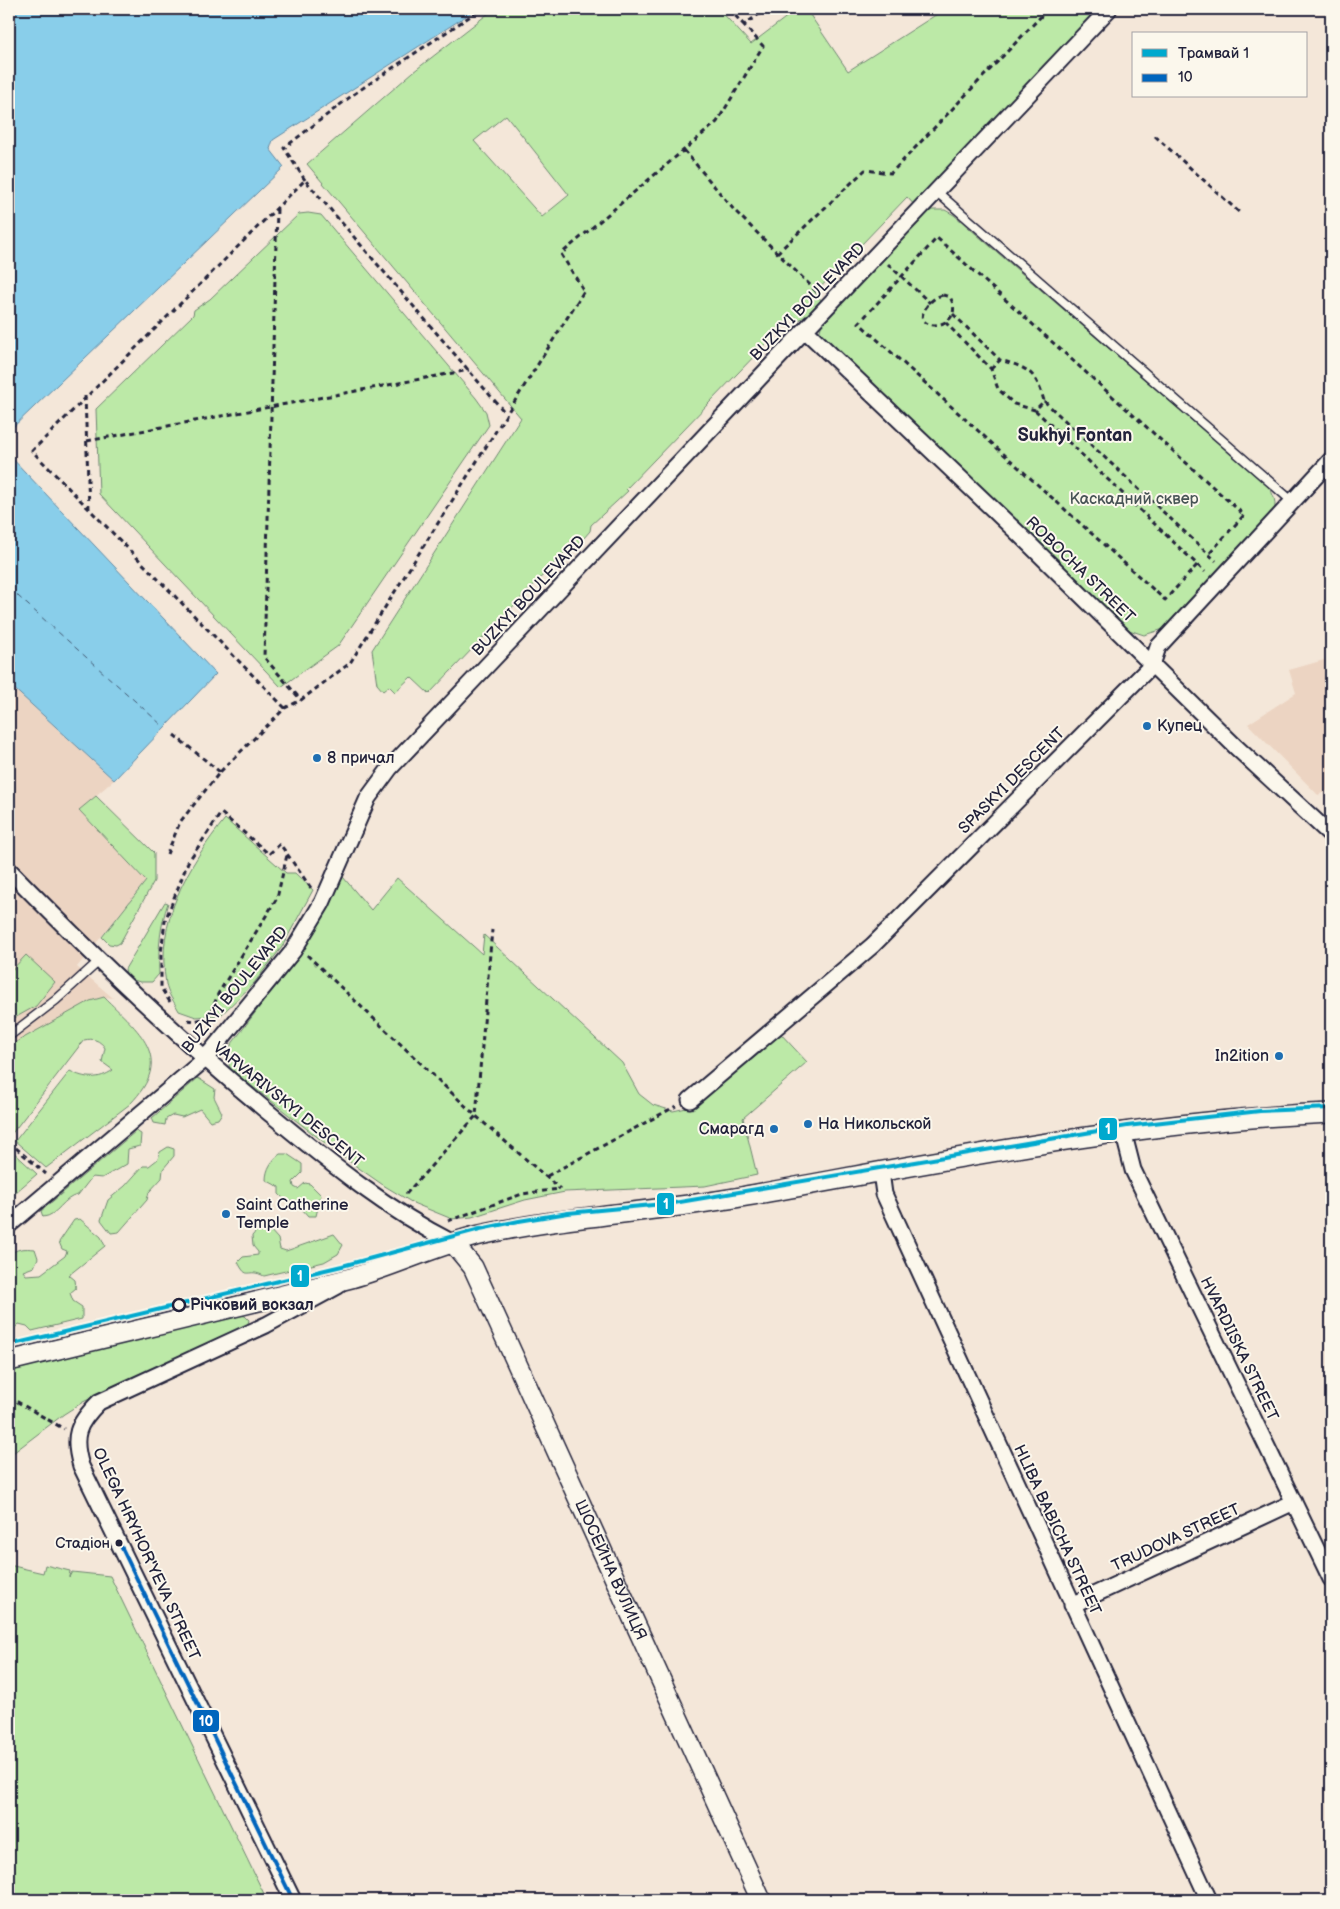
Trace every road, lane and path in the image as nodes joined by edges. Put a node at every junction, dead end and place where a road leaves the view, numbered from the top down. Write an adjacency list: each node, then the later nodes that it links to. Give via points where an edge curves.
1 (481, 9): 9 (path, via 354,94 284,148)
2 (730, 9): 6 (path)
3 (766, 9): 6 (path)
4 (1048, 9): 13 (path, via 891,173 865,170)
5 (1109, 9): 10 (street, BUZKYI BOULEVARD)
6 (744, 25): 8 (path, via 763,46 717,122)
7 (1155, 136): 12 (path)
8 (684, 150): 13 (path, via 734,210); 28 (path, via 561,254 584,291)
9 (305, 180): 11 (path); 23 (path)
10 (937, 192): 14 (street, BUZKYI BOULEVARD); 31 (lane)
11 (278, 208): 24 (path); 26 (path)
12 (1240, 213)
13 (777, 253): 17 (path)
14 (878, 255): 15 (path); 17 (street, BUZKYI BOULEVARD)
15 (901, 277): 16 (path); 33 (path, via 936,238 944,244 1244,515); 35 (path, via 858,323 1165,600)
16 (930, 303): 18 (path, via 936,297 950,297 954,304); 19 (path, via 924,310 923,317 927,323 937,326)
17 (830, 304): 20 (street, BUZKYI BOULEVARD)
18 (952, 314): 19 (path); 21 (path)
19 (945, 322): 22 (path)
20 (805, 330): 37 (street, ROBOCHA STREET); 51 (street, BUZKYI BOULEVARD, via 390,768 368,798 322,903 294,951)
21 (1000, 360): 22 (path); 25 (path, via 1021,366 1039,381)
22 (991, 369): 27 (path, via 998,389 1014,404)
23 (469, 370): 26 (path); 28 (path)
24 (85, 396): 29 (path); 32 (path, via 32,451)
25 (1044, 401): 27 (path); 33 (path)
26 (272, 407): 29 (path); 38 (path, via 264,656)
27 (1035, 410): 35 (path)
28 (507, 415): 38 (path, via 350,664)
29 (87, 441): 32 (path)
30 (1331, 460): 31 (street, SPASKYI DESCENT)
31 (1294, 502): 37 (street, SPASKYI DESCENT, via 1158,647)
32 (89, 510): 39 (path)
33 (1209, 554): 34 (path)
34 (1219, 563)
35 (1196, 565): 36 (path)
36 (1208, 575)
37 (1152, 665): 42 (street, ROBOCHA STREET); 52 (street, SPASKYI DESCENT, via 873,946)
38 (301, 700): 39 (path)
39 (285, 708): 41 (path)
40 (174, 735): 41 (path)
41 (220, 772): 43 (path, via 180,822)
42 (1331, 835)
43 (167, 854)
44 (9, 870): 47 (street, VARVARIVSKYI DESCENT)
45 (492, 930): 54 (path)
46 (306, 954): 54 (path)
47 (98, 962): 50 (lane); 51 (street, VARVARIVSKYI DESCENT)
48 (170, 1004): 49 (path, via 161,988 165,921 188,862 222,813 269,854 280,844 287,855 277,898 218,994 210,1017 195,1021)
49 (184, 1019)
50 (9, 1036)
51 (204, 1060): 61 (street, BUZKYI BOULEVARD); 62 (street, VARVARIVSKYI DESCENT, via 344,1175)
52 (690, 1100): 59 (path, via 666,1109)
53 (1331, 1113): 55 (street, via 1260,1116)
54 (476, 1116): 59 (path); 60 (path)
55 (1123, 1131): 57 (street); 68 (street, HVARDIISKA STREET, via 1133,1170)
56 (9, 1142): 58 (path)
57 (881, 1172): 63 (street, via 676,1208 566,1219); 70 (street, HLIBA BABICHA STREET, via 884,1194)
58 (46, 1174)
59 (547, 1176): 62 (path, via 560,1189 522,1194 462,1215)
60 (406, 1194)
61 (9, 1225)
62 (430, 1231): 63 (street, VARVARIVSKYI DESCENT)
63 (453, 1243): 64 (street); 72 (street, ШОСЕЙНА ВУЛИЦЯ, via 473,1267)
64 (356, 1276): 65 (street); 67 (street, OLEGA HRYHOR'YEVA STREET, via 266,1325 99,1402 88,1413)
65 (9, 1361)
66 (9, 1397): 67 (path)
67 (76, 1435): 71 (street, OLEGA HRYHOR'YEVA STREET, via 76,1452 93,1492)
68 (1294, 1502): 69 (street, HVARDIISKA STREET); 70 (street, TRUDOVA STREET)
69 (1331, 1580)
70 (1072, 1606): 73 (street, HLIBA BABICHA STREET)
71 (293, 1900)
72 (761, 1900)
73 (1209, 1900)

